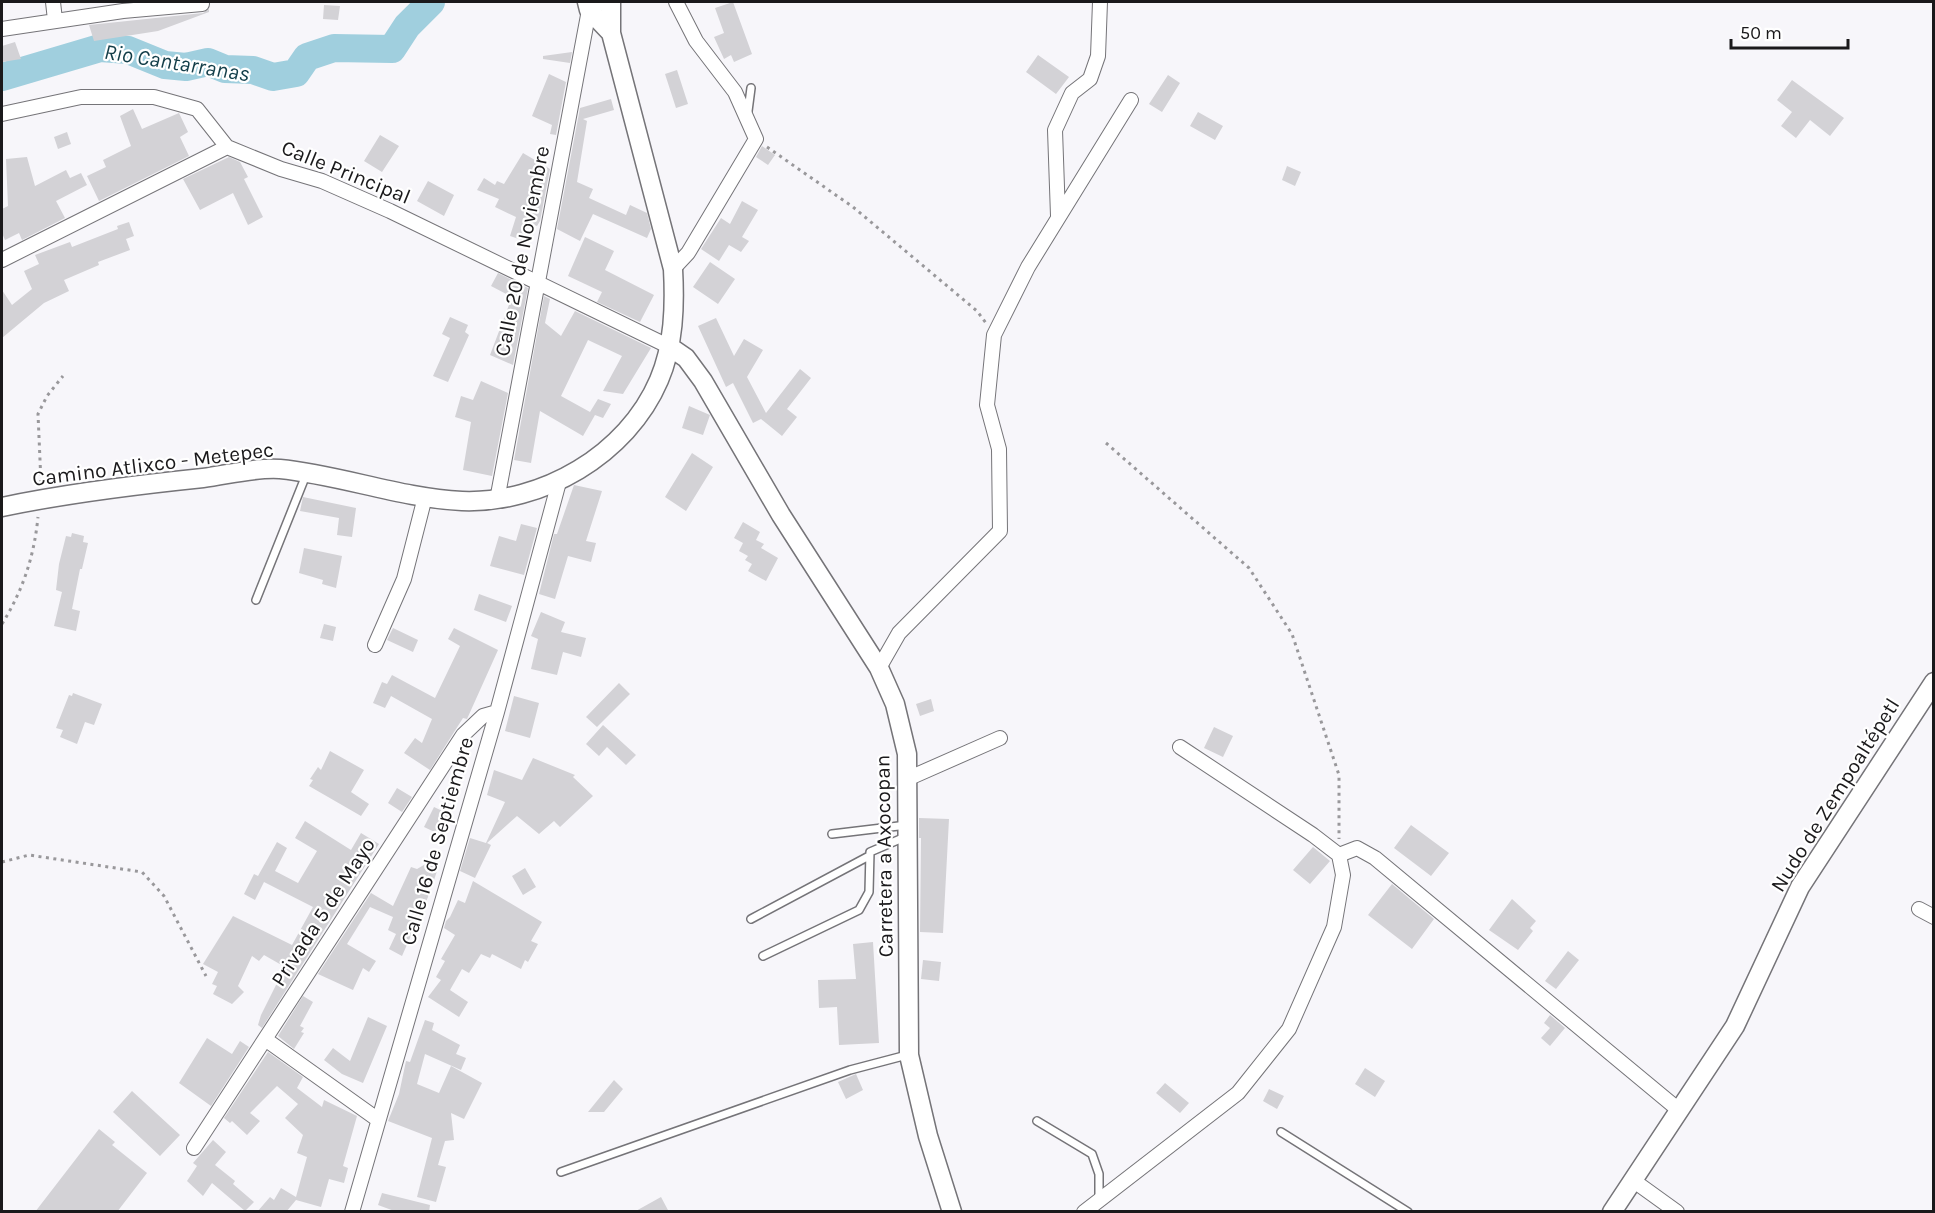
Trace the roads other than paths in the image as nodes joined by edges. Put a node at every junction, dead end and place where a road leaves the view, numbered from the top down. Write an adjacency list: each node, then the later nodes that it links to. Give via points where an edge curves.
1 (53, 2): 7 (street)
2 (611, 2): 9 (main road, Camino Atlixco - Metepec)
3 (676, 2): 13 (street, via 696,41 735,92)
4 (1100, 2): 15 (street, via 1098,56 1089,79 1072,93 1055,130)
5 (202, 4): 7 (street)
6 (593, 4): 9 (main road, Camino Atlixco - Metepec); 18 (street, Calle 20 de Noviembre)
7 (55, 20): 8 (street)
8 (2, 28)
9 (611, 33): 17 (main road, Camino Atlixco - Metepec)
10 (751, 88): 13 (lane, via 747,107)
11 (1131, 100): 15 (street)
12 (2, 114): 14 (street, Calle Principal, via 81,97 154,97 197,109)
13 (753, 134): 17 (street, via 688,252)
14 (227, 147): 16 (street); 18 (street, Calle Principal, via 322,181)
15 (1058, 216): 27 (street, via 994,335 987,405 999,449 1000,531 899,633)
16 (2, 260)
17 (673, 269): 19 (main road, Camino Atlixco - Metepec, via 675,301)
18 (537, 283): 19 (street, Calle Principal); 23 (street, Calle 20 de Noviembre)
19 (670, 347): 21 (main road, Camino Atlixco - Metepec, via 659,381 633,425 594,460); 27 (main road, Carretera a Axocopan, via 686,358 703,381 781,515)
20 (306, 475): 22 (main road, Camino Atlixco - Metepec); 24 (main road, Camino Atlixco - Metepec, via 278,469 96,490); 25 (lane)
21 (559, 482): 23 (main road, Camino Atlixco - Metepec); 29 (street, Calle 16 de Septiembre)
22 (425, 497): 23 (main road, Camino Atlixco - Metepec); 26 (street, via 404,579)
23 (497, 500)
24 (2, 507)
25 (256, 600)
26 (375, 645)
27 (879, 668): 32 (main road, Carretera a Axocopan, via 895,704 907,754)
28 (1934, 682): 43 (main road, Nudo de Zempoaltépetl, via 1800,887 1735,1026)
29 (497, 712): 41 (street, Privada 5 de Mayo, via 483,716 463,735); 44 (street, Calle 16 de Septiembre)
30 (1000, 738): 32 (street)
31 (1180, 747): 35 (street)
32 (907, 779): 33 (main road, Carretera a Axocopan)
33 (907, 831): 34 (lane); 36 (lane, via 874,849); 42 (main road, Carretera a Axocopan)
34 (832, 834)
35 (1339, 855): 43 (street, via 1357,848 1375,858); 50 (street, via 1343,876 1334,927 1289,1029 1238,1093)
36 (869, 856): 39 (lane); 40 (lane, via 869,892 858,910)
37 (1919, 909): 38 (street)
38 (1934, 917)
39 (751, 919)
40 (763, 956)
41 (265, 1039): 44 (street); 47 (street, Privada 5 de Mayo)
42 (909, 1055): 48 (lane, via 850,1070); 52 (main road, Carretera a Axocopan, via 928,1136)
43 (1680, 1111): 49 (main road, Nudo de Zempoaltépetl)
44 (377, 1119): 51 (street, Calle 16 de Septiembre)
45 (1037, 1121): 50 (lane, via 1092,1154 1099,1174)
46 (1281, 1132): 54 (lane)
47 (195, 1148)
48 (561, 1172)
49 (1634, 1181): 55 (main road, Nudo de Zempoaltépetl); 56 (street)
50 (1099, 1199): 53 (street)
51 (352, 1212)
52 (952, 1212)
53 (1083, 1212)
54 (1408, 1212)
55 (1612, 1212)
56 (1677, 1212)

